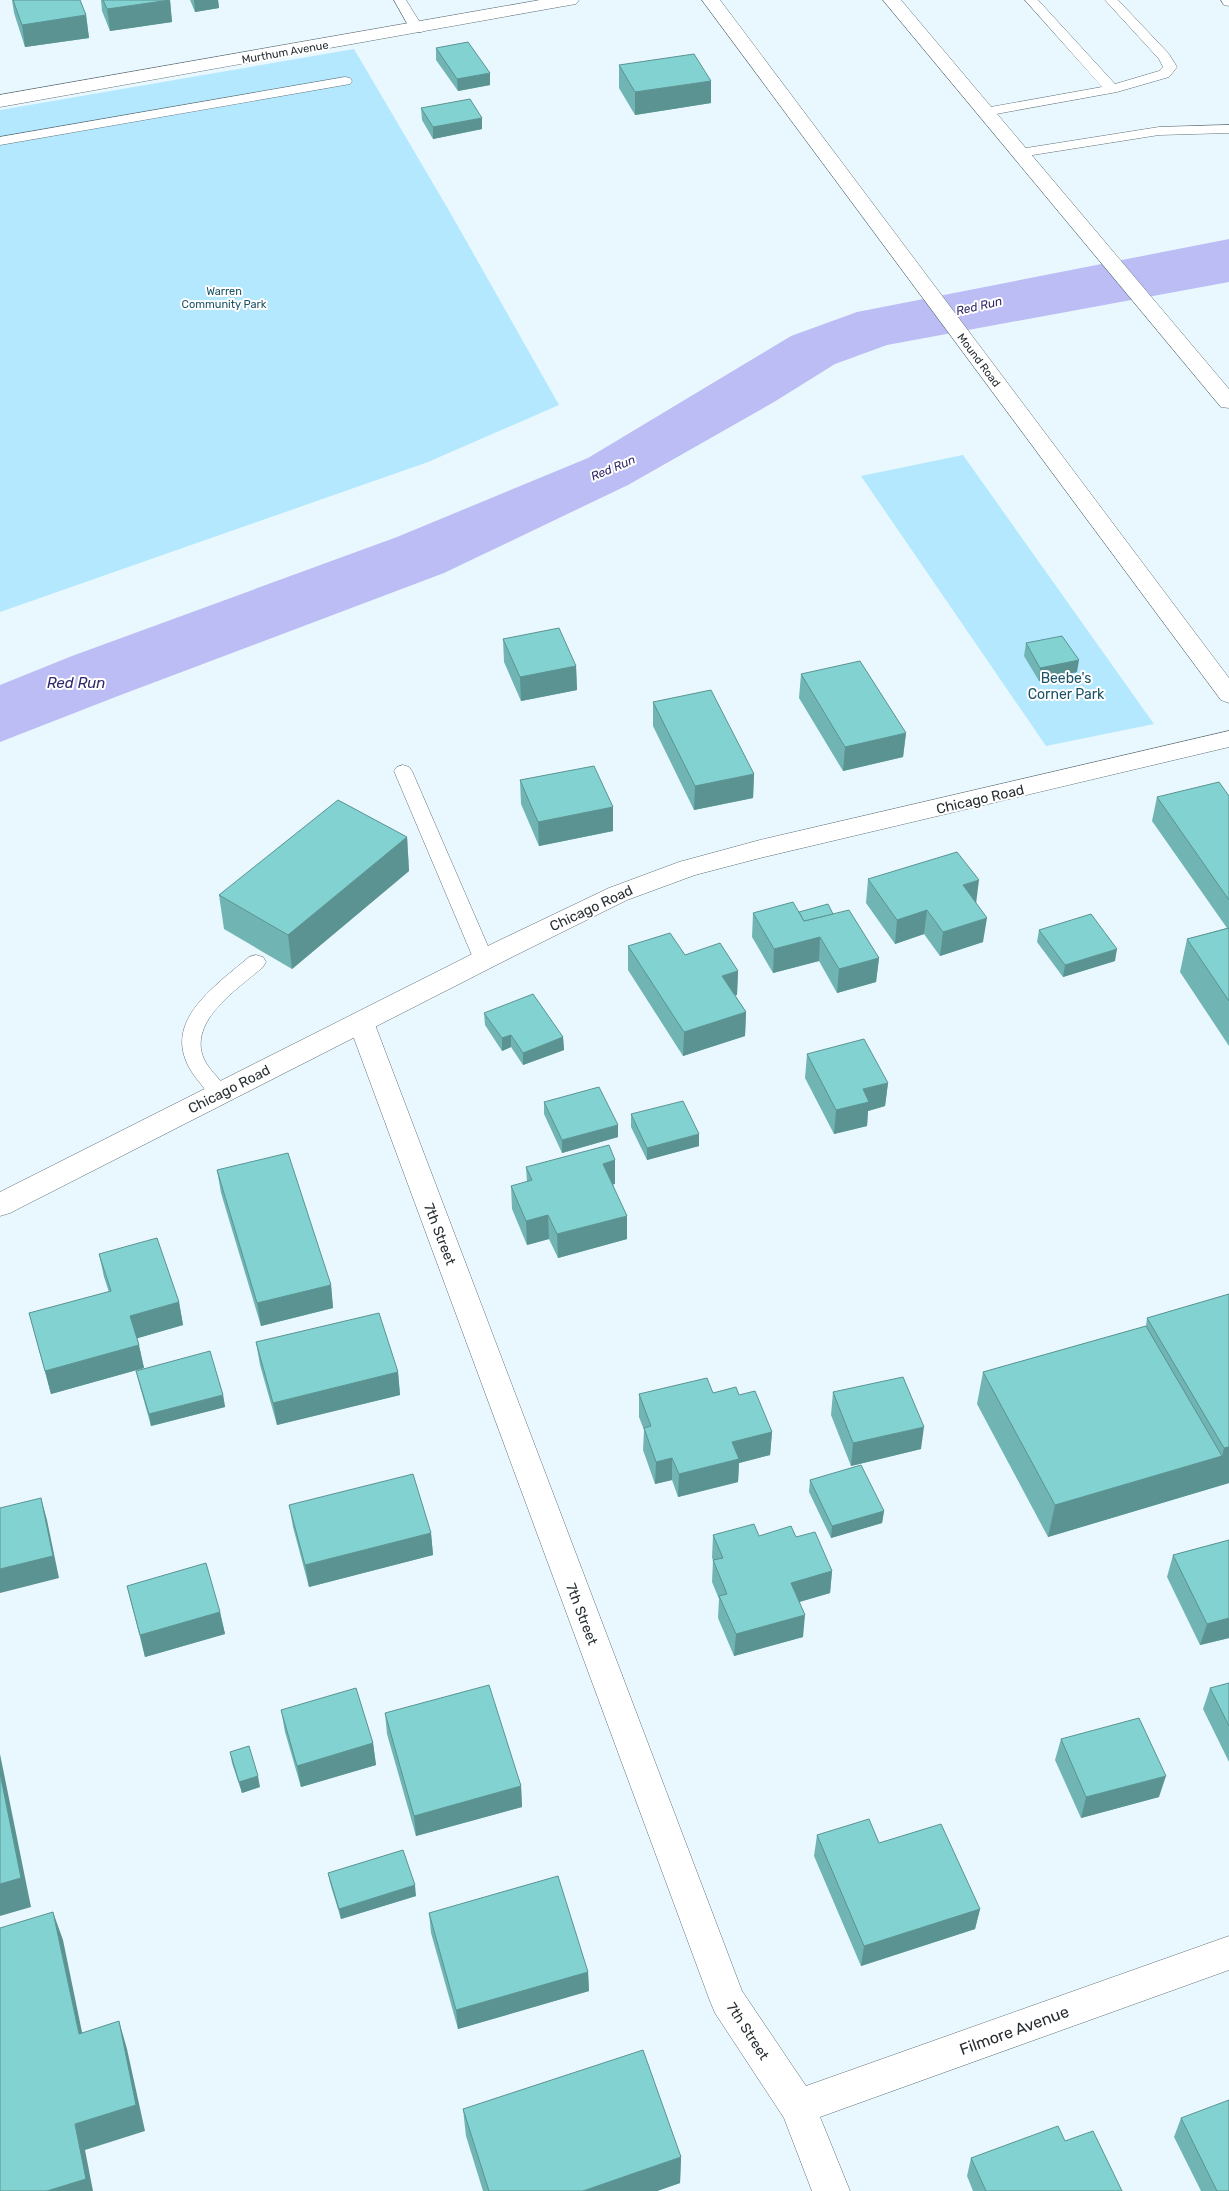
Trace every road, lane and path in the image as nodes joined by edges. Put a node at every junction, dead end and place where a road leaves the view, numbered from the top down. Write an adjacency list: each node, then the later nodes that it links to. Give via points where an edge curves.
1 (400, 0): 7 (lane)
2 (570, 0): 7 (street, Murthum Avenue)
3 (711, 0): 16 (street, Mound Road)
4 (892, 0): 11 (street)
5 (1031, 0): 9 (lane)
6 (1111, 0): 9 (lane, via 1170,67 1164,74)
7 (417, 29): 10 (street, Murthum Avenue)
8 (345, 81): 13 (lane)
9 (1112, 90): 11 (lane)
10 (0, 101)
11 (985, 112): 14 (street)
12 (1229, 129): 14 (lane, via 1159,132)
13 (0, 141)
14 (1020, 153): 15 (street)
15 (1229, 402)
16 (1229, 695)
17 (1229, 739): 19 (street, Chicago Road, via 688,868 618,894)
18 (402, 771): 19 (lane)
19 (484, 960): 21 (street, Chicago Road)
20 (256, 962): 22 (lane, via 202,1010 189,1039 193,1058)
21 (361, 1022): 22 (street, Chicago Road); 25 (street, 7th Street, via 728,2001)
22 (220, 1093): 23 (street, Chicago Road)
23 (0, 1205)
24 (1229, 1954): 25 (street, Filmore Avenue)
25 (798, 2107): 26 (street, 7th Street)
26 (831, 2191)

